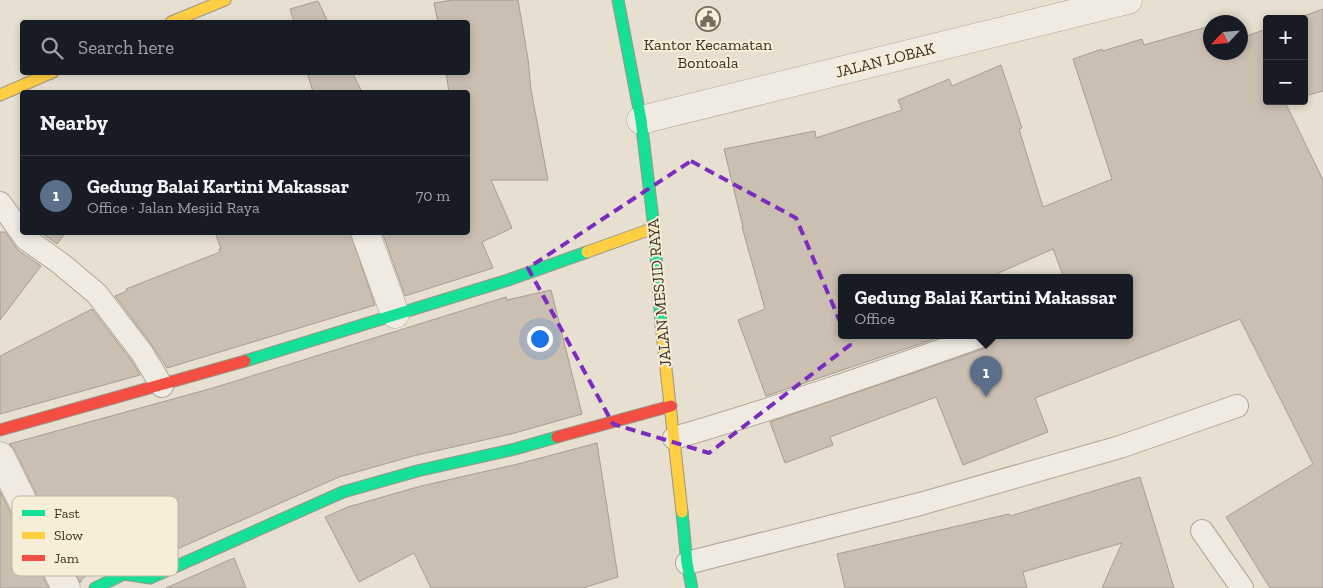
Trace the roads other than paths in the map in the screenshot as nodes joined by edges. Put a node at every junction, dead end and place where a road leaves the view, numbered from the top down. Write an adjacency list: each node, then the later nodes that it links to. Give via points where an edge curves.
1 (225, 0): 4 (main road)
2 (618, 0): 8 (main road, JALAN MESJID RAYA)
3 (1128, 0): 8 (street, JALAN LOBAK)
4 (192, 6): 5 (main road)
5 (174, 20)
6 (45, 75): 7 (main road)
7 (0, 95)
8 (640, 120): 10 (main road, JALAN MESJID RAYA)
9 (0, 203): 11 (lane)
10 (654, 228): 14 (main road, via 508,280); 17 (main road, JALAN MESJID RAYA)
11 (20, 231)
12 (23, 235): 16 (lane, via 97,294 142,352)
13 (366, 235): 14 (street)
14 (396, 314): 16 (main road)
15 (974, 339): 20 (lane)
16 (162, 386): 19 (main road)
17 (671, 406): 20 (main road, JALAN MESJID RAYA); 25 (main road, via 343,492)
18 (1236, 406): 24 (lane, via 1120,447 920,504)
19 (0, 430)
20 (674, 438): 24 (main road, JALAN MESJID RAYA)
21 (0, 456): 22 (street)
22 (20, 496)
23 (1202, 531): 33 (lane)
24 (687, 563): 32 (main road, JALAN MESJID RAYA)
25 (178, 566)
26 (60, 576): 30 (street)
27 (120, 576): 31 (main road)
28 (137, 576): 29 (main road)
29 (154, 576)
30 (66, 588)
31 (95, 588)
32 (692, 588)
33 (1242, 588)

